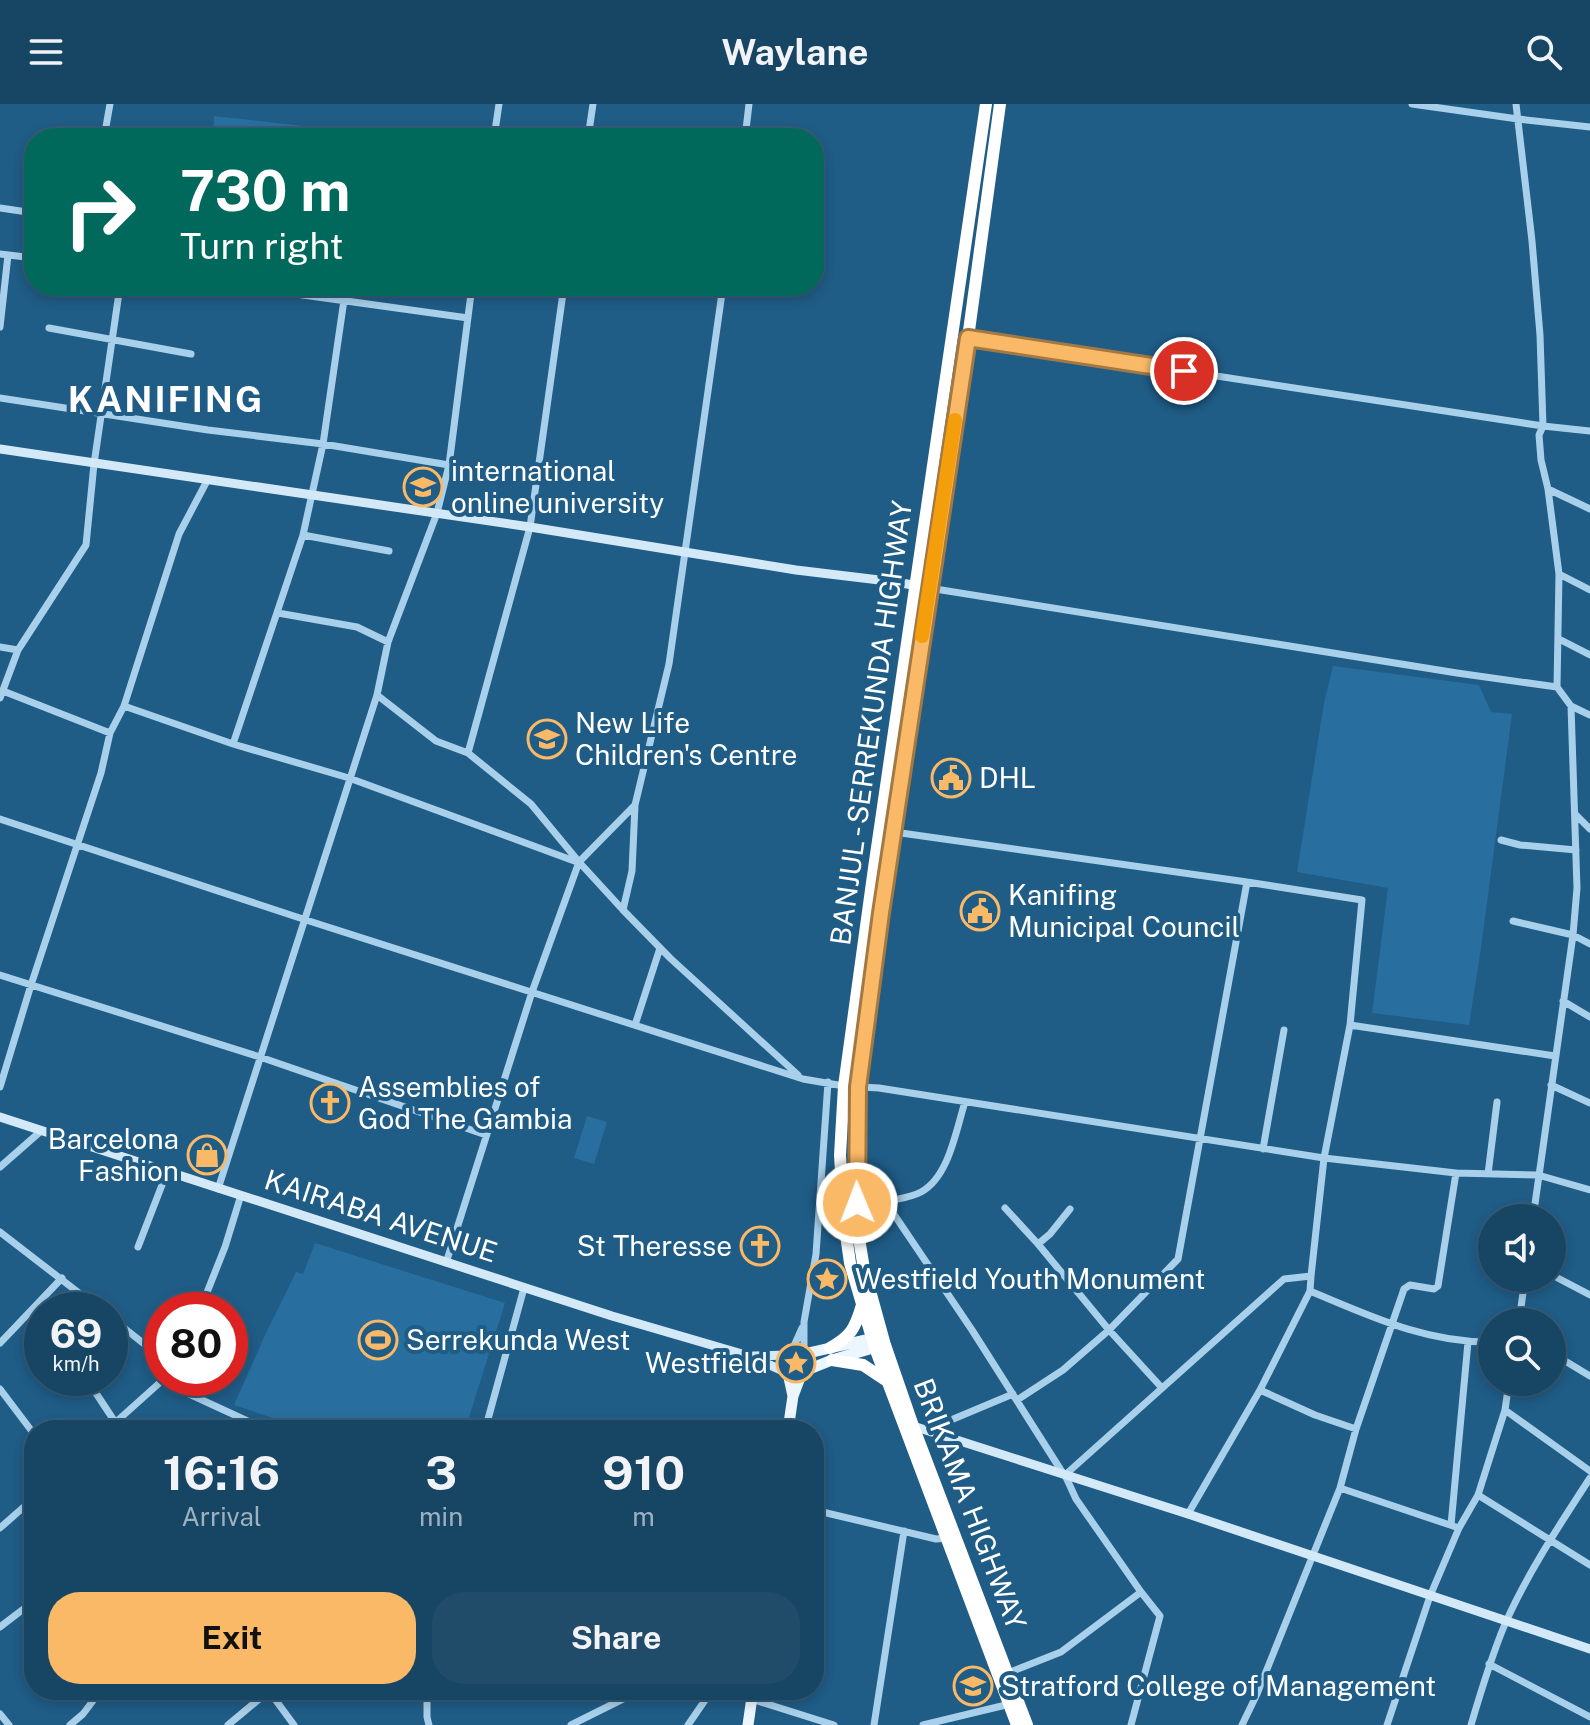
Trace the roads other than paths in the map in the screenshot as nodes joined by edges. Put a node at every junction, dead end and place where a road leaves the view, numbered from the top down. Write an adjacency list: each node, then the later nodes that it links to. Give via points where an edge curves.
1 (110, 104): 11 (street)
2 (499, 104): 12 (street)
3 (593, 104): 13 (street)
4 (749, 104): 14 (street)
5 (986, 104): 49 (highway, BANJUL - SERREKUNDA HIGHWAY)
6 (1000, 104): 28 (highway, BANJUL - SERREKUNDA HIGHWAY)
7 (1412, 104): 9 (street)
8 (1516, 104): 9 (street)
9 (1518, 119): 10 (street); 33 (street, via 1539,322)
10 (1590, 127)
11 (106, 128)
12 (495, 128)
13 (589, 128)
14 (746, 128)
15 (0, 208): 16 (street)
16 (24, 212)
17 (4, 254): 18 (street); 26 (street)
18 (24, 257)
19 (119, 296): 29 (street)
20 (314, 296): 24 (street)
21 (471, 296): 25 (street)
22 (563, 296): 44 (street)
23 (722, 296): 47 (street)
24 (344, 300): 25 (street); 35 (street)
25 (468, 318): 38 (street)
26 (0, 325)
27 (49, 328): 29 (street)
28 (968, 338): 33 (street); 50 (highway, BANJUL - SERREKUNDA HIGHWAY)
29 (113, 341): 30 (street); 32 (street)
30 (191, 354)
31 (0, 398): 32 (street)
32 (101, 415): 35 (street); 37 (street)
33 (1543, 426): 34 (street); 40 (street, via 1539,435)
34 (1590, 431)
35 (323, 444): 38 (street); 41 (street)
36 (0, 449): 37 (street)
37 (94, 464): 39 (street); 56 (street, via 86,545)
38 (449, 465): 43 (street)
39 (208, 479): 41 (street); 61 (street, via 179,534)
40 (1548, 489): 42 (street); 48 (street)
41 (312, 494): 43 (street); 45 (street)
42 (1590, 509)
43 (437, 513): 44 (street); 54 (street)
44 (530, 527): 47 (street); 66 (street)
45 (303, 535): 46 (street); 52 (street)
46 (389, 551)
47 (684, 551): 49 (street); 68 (street, via 669,664)
48 (1559, 574): 51 (street); 53 (street)
49 (914, 586): 50 (street); 97 (highway, BANJUL - SERREKUNDA HIGHWAY)
50 (929, 588): 58 (street); 72 (highway, BANJUL - SERREKUNDA HIGHWAY)
51 (1590, 590)
52 (278, 613): 54 (street, via 357,627); 65 (street)
53 (1559, 639): 57 (street); 58 (street)
54 (388, 642): 60 (street)
55 (0, 647): 56 (street)
56 (18, 650): 59 (street)
57 (1590, 655)
58 (1557, 687): 62 (street)
59 (1, 695): 64 (street)
60 (377, 695): 66 (street, via 436,741); 67 (street)
61 (124, 706): 64 (street); 65 (street)
62 (1571, 706): 63 (street); 69 (street)
63 (1590, 715)
64 (110, 733): 74 (street)
65 (233, 744): 67 (street)
66 (468, 753): 76 (street, via 531,804)
67 (349, 778): 76 (street); 79 (street)
68 (635, 805): 76 (street); 78 (street, via 632,871)
69 (1575, 814): 71 (street); 75 (street)
70 (0, 819): 74 (street)
71 (1590, 829)
72 (894, 832): 77 (street); 99 (highway, BANJUL - SERREKUNDA HIGHWAY)
73 (1501, 840): 75 (street)
74 (78, 844): 79 (street); 85 (street)
75 (1576, 850): 81 (street)
76 (579, 862): 78 (street); 86 (street)
77 (1247, 882): 90 (street, via 1362,900); 106 (street)
78 (623, 910): 83 (street)
79 (306, 920): 86 (street); 93 (street)
80 (1513, 921): 81 (street)
81 (1573, 935): 82 (street); 87 (street)
82 (1590, 944)
83 (660, 948): 89 (street); 94 (street)
84 (0, 975): 85 (street)
85 (31, 985): 93 (street); 98 (street)
86 (532, 992): 89 (street); 105 (street)
87 (1563, 1001): 88 (street); 92 (street)
88 (1590, 1017)
89 (635, 1025): 94 (street)
90 (1350, 1025): 92 (street); 108 (street)
91 (1284, 1030): 107 (street)
92 (1555, 1056): 96 (street)
93 (260, 1057): 105 (street); 114 (street)
94 (803, 1079): 95 (street)
95 (828, 1082): 97 (street); 137 (street, via 816,1254)
96 (1551, 1085): 102 (street); 113 (street)
97 (844, 1086): 99 (street); 135 (highway, BANJUL - SERREKUNDA HIGHWAY, via 842,1196 850,1263)
98 (0, 1087)
99 (858, 1087): 100 (street); 118 (highway, BANJUL - SERREKUNDA HIGHWAY)
100 (965, 1102): 106 (street); 117 (street, via 933,1184 919,1194)
101 (1497, 1102): 112 (street)
102 (1590, 1103)
103 (0, 1117): 104 (street, KAIRABA AVENUE)
104 (41, 1131): 109 (street); 110 (street, KAIRABA AVENUE)
105 (486, 1135): 125 (street)
106 (1201, 1140): 107 (street); 139 (street, via 1178,1259)
107 (1263, 1149): 108 (street)
108 (1324, 1158): 111 (street); 126 (street)
109 (0, 1167)
110 (167, 1172): 114 (street, KAIRABA AVENUE); 124 (street)
111 (1456, 1173): 112 (street); 138 (street, via 1438,1286 1407,1286)
112 (1488, 1174): 113 (street)
113 (1538, 1175): 115 (street); 119 (street)
114 (218, 1189): 116 (street, KAIRABA AVENUE)
115 (1590, 1190)
116 (241, 1195): 125 (street, KAIRABA AVENUE); 133 (street)
117 (884, 1202): 118 (street); 163 (street)
118 (857, 1203): 141 (highway, BANJUL - SERREKUNDA HIGHWAY)
119 (1535, 1204)
120 (1005, 1208): 123 (street)
121 (1070, 1209): 123 (street)
122 (1, 1233): 127 (street)
123 (1038, 1244): 139 (street)
124 (138, 1247)
125 (446, 1263): 129 (street, KAIRABA AVENUE)
126 (1311, 1276): 130 (street); 155 (street, via 1284,1279)
127 (62, 1278): 131 (street); 132 (street)
128 (1566, 1282): 134 (street)
129 (524, 1288): 149 (street, KAIRABA AVENUE); 168 (street)
130 (1310, 1291): 138 (street); 157 (street)
131 (50, 1292)
132 (79, 1292)
133 (207, 1292)
134 (1590, 1295)
135 (862, 1305): 141 (highway, BANJUL - SERREKUNDA HIGHWAY); 147 (highway, via 851,1333)
136 (24, 1319): 144 (street)
137 (804, 1322): 146 (street); 148 (street)
138 (1393, 1326): 142 (street); 172 (street)
139 (1109, 1330): 155 (street); 163 (street, via 1063,1370)
140 (128, 1331): 145 (street)
141 (878, 1342): 147 (main road, KAIRABA AVENUE); 154 (highway, BRIKAMA HIGHWAY); 171 (highway, BRIKAMA HIGHWAY)
142 (1468, 1342): 143 (street); 182 (street)
143 (1478, 1342)
144 (0, 1343)
145 (144, 1344)
146 (804, 1354): 147 (main road, KAIRABA AVENUE); 148 (main road, KAIRABA AVENUE); 151 (main road)
147 (831, 1354): 151 (main road, KAIRABA AVENUE); 154 (highway, via 863,1365)
148 (790, 1355): 149 (street, KAIRABA AVENUE); 152 (main road)
149 (749, 1356): 152 (street, KAIRABA AVENUE)
150 (1566, 1361): 153 (street)
151 (802, 1372): 152 (main road, KAIRABA AVENUE); 161 (main road)
152 (788, 1373): 161 (main road)
153 (1590, 1376)
154 (888, 1382): 185 (highway, BRIKAMA HIGHWAY)
155 (1162, 1388): 175 (street)
156 (0, 1389): 170 (street)
157 (1260, 1390): 172 (street); 181 (street)
158 (98, 1396): 165 (street)
159 (145, 1396): 166 (street)
160 (193, 1396): 167 (street)
161 (793, 1396): 169 (main road)
162 (1507, 1396): 164 (street)
163 (1015, 1397): 173 (street); 175 (street)
164 (1505, 1410): 174 (street); 178 (street)
165 (114, 1420)
166 (117, 1420)
167 (236, 1420)
168 (490, 1420)
169 (789, 1420)
170 (24, 1421)
171 (913, 1426): 173 (street); 185 (highway, BRIKAMA HIGHWAY)
172 (1356, 1429): 177 (street)
173 (927, 1430): 175 (street)
174 (1590, 1471)
175 (1065, 1475): 181 (street); 189 (street)
176 (1590, 1478): 186 (street)
177 (1340, 1488): 182 (street); 187 (street)
178 (1478, 1495): 182 (street); 186 (street)
179 (24, 1507): 183 (street)
180 (824, 1512): 184 (street)
181 (1188, 1514): 187 (street)
182 (1455, 1527): 190 (street)
183 (0, 1528)
184 (904, 1531): 185 (street); 217 (street)
185 (951, 1537): 196 (highway, BRIKAMA HIGHWAY); 205 (highway, BRIKAMA HIGHWAY)
186 (1550, 1540): 188 (street); 192 (street)
187 (1313, 1556): 190 (street); 222 (street)
188 (1590, 1565)
189 (1141, 1592): 196 (street, via 1061,1652); 221 (street, via 1160,1616)
190 (1430, 1596): 192 (street); 223 (street)
191 (24, 1609): 193 (street)
192 (1506, 1622): 194 (street); 195 (street)
193 (0, 1627)
194 (1590, 1649)
195 (1489, 1664): 207 (street); 224 (street)
196 (1008, 1673): 220 (highway, BRIKAMA HIGHWAY)
197 (94, 1700): 209 (street)
198 (258, 1700): 210 (street)
199 (276, 1700): 211 (street)
200 (427, 1700): 212 (street)
201 (621, 1700): 213 (street)
202 (705, 1700): 214 (street)
203 (751, 1700): 215 (main road)
204 (768, 1700): 216 (street)
205 (1010, 1704): 218 (street); 219 (highway, BRIKAMA HIGHWAY)
206 (0, 1714): 208 (street)
207 (1590, 1717)
208 (9, 1725)
209 (70, 1725)
210 (228, 1725)
211 (294, 1725)
212 (429, 1725)
213 (571, 1725)
214 (688, 1725)
215 (748, 1725)
216 (834, 1725)
217 (874, 1725)
218 (923, 1725)
219 (1017, 1725)
220 (1027, 1725)
221 (1131, 1725)
222 (1242, 1725)
223 (1387, 1725)
224 (1471, 1725)

